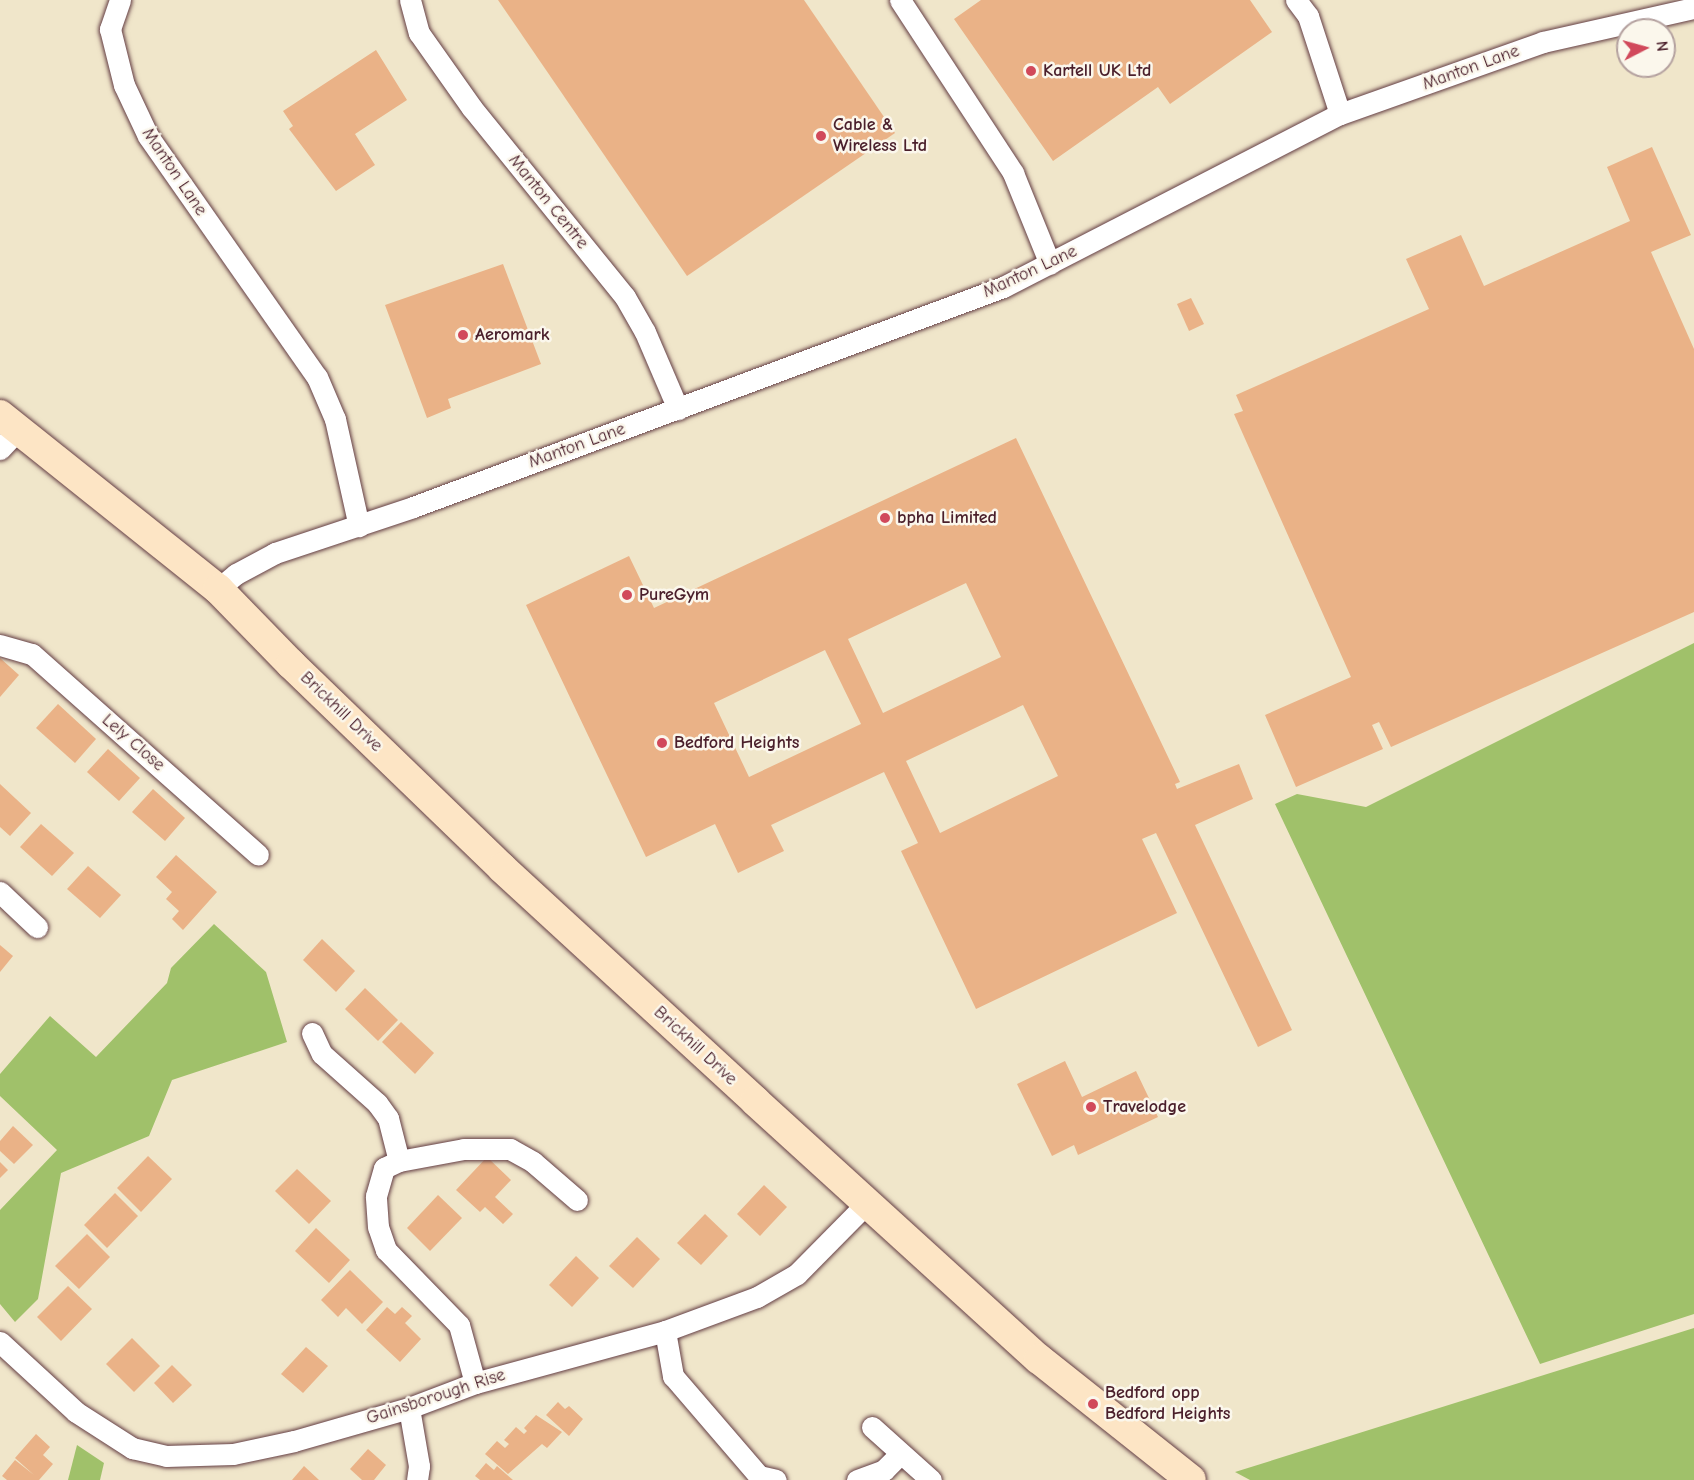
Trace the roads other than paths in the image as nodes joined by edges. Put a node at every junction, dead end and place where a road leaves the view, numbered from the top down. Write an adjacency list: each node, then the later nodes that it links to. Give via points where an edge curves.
1 (120, 0): 10 (street, Manton Lane, via 110,29 124,85 148,136 317,377 335,419)
2 (410, 0): 8 (street, Manton Centre, via 419,33 472,108 626,297)
3 (900, 0): 7 (street, via 1013,173)
4 (1296, 0): 6 (street, via 1308,16)
5 (1694, 8): 6 (street, Manton Lane, via 1543,42)
6 (1340, 114): 7 (street, Manton Lane)
7 (1050, 264): 8 (street, Manton Lane, via 1003,287)
8 (678, 409): 10 (street, Manton Lane)
9 (6, 432): 11 (street)
10 (359, 526): 11 (street, Manton Lane, via 275,553 236,574)
11 (218, 589): 19 (street, Brickhill Drive, via 502,868)
12 (0, 645): 13 (street, Lely Close, via 32,654)
13 (258, 855)
14 (0, 892): 15 (street)
15 (37, 927)
16 (312, 1033): 17 (street, via 322,1054 388,1118)
17 (399, 1161): 18 (street, via 464,1149 510,1149 534,1162); 22 (street, via 384,1168 376,1196 383,1242 411,1280 459,1325)
18 (577, 1200)
19 (868, 1202): 20 (street, Gainsborough Rise, via 796,1274 757,1297); 30 (street, Brickhill Drive, via 1039,1359)
20 (665, 1331): 22 (street, Gainsborough Rise); 26 (street, via 673,1376)
21 (0, 1342): 23 (street, Gainsborough Rise, via 47,1387 114,1440 166,1456 233,1454)
22 (475, 1383): 23 (street, Gainsborough Rise)
23 (409, 1408): 27 (street, via 419,1466)
24 (872, 1427): 25 (street)
25 (899, 1455): 28 (street, via 884,1470); 29 (street)
26 (764, 1479)
27 (417, 1480)
28 (857, 1480)
29 (931, 1480)
30 (1191, 1480)

